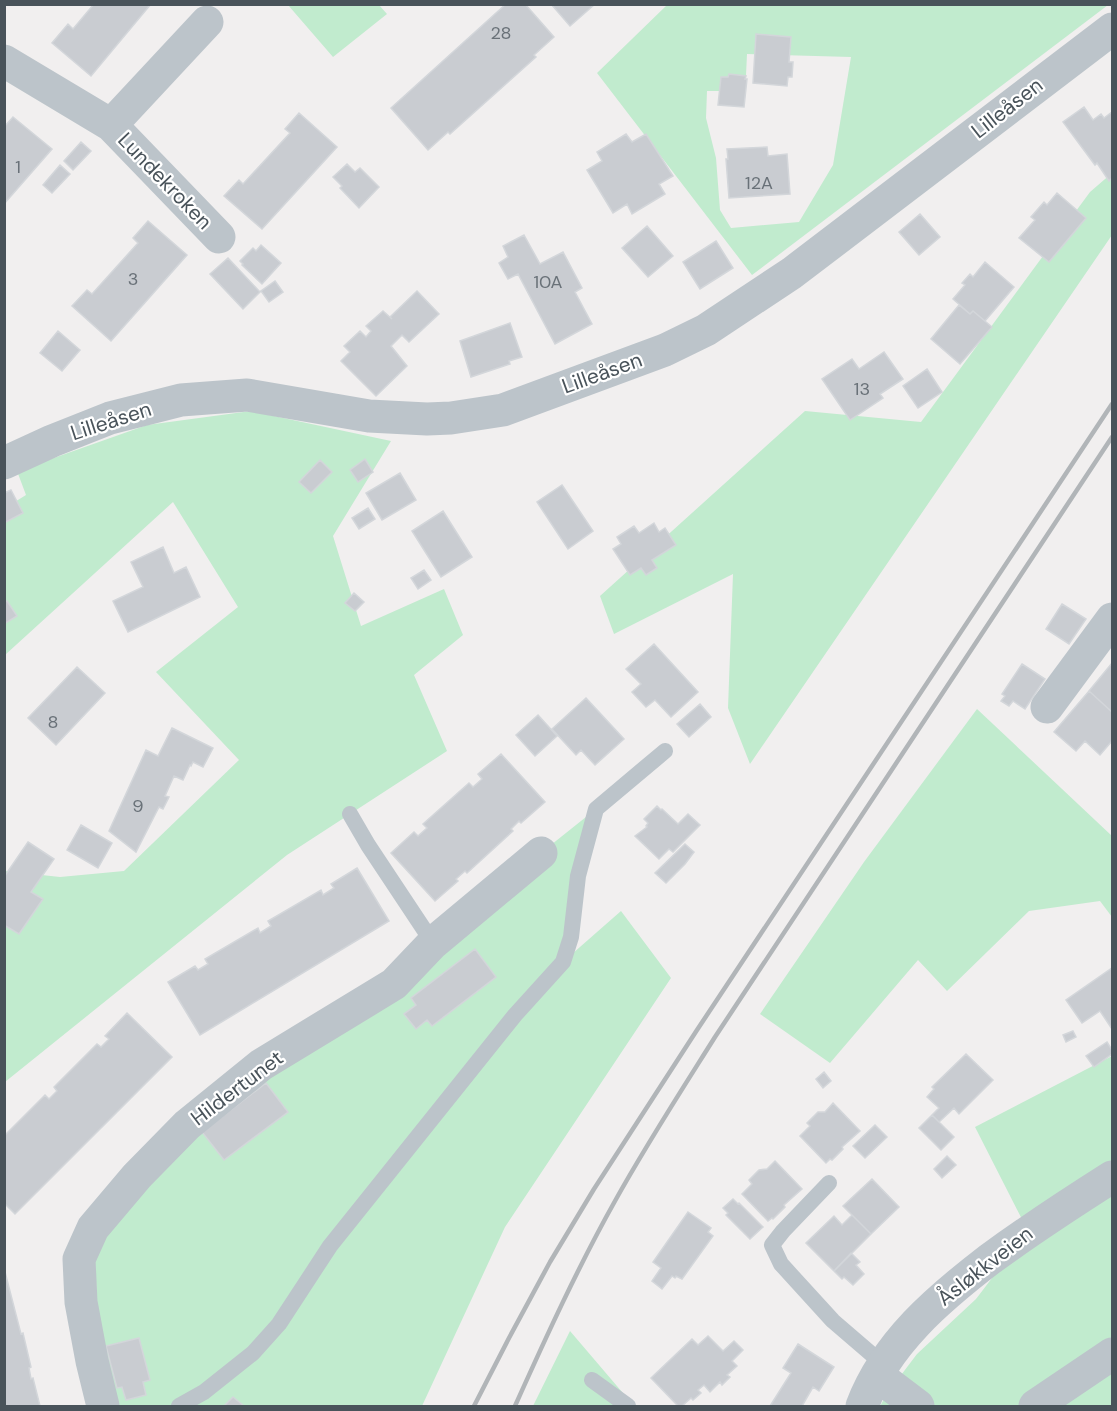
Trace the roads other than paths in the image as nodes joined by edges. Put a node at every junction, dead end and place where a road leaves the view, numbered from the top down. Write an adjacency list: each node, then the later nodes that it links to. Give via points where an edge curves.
1 (207, 22): 4 (street, Lundekroken)
2 (1113, 29): 6 (street, Lilleåsen, via 792,273 706,330 665,350 502,410 451,418 369,416 247,395 181,399 110,418)
3 (4, 62): 4 (street, Lundekroken)
4 (111, 125): 5 (street, Lundekroken)
5 (219, 237)
6 (4, 463)
7 (1113, 619): 8 (street)
8 (1047, 707)
9 (665, 751): 19 (lane, via 596,809 578,876 571,937 563,962 515,1015 330,1246 279,1324 254,1353)
10 (350, 814): 12 (lane)
11 (540, 853): 12 (street, Hildertunet)
12 (433, 943): 18 (street, Hildertunet, via 394,984 261,1065 187,1125 93,1228 79,1260 81,1302)
13 (1113, 1177): 16 (street, Åsløkkveien, via 1025,1233 960,1282 916,1322)
14 (829, 1183): 16 (lane, via 772,1245 781,1264)
15 (1113, 1354): 23 (street)
16 (880, 1370): 21 (street, Åsløkkveien); 22 (street)
17 (592, 1380): 20 (lane)
18 (103, 1407)
19 (179, 1407)
20 (628, 1407)
21 (862, 1407)
22 (918, 1407)
23 (1035, 1407)

